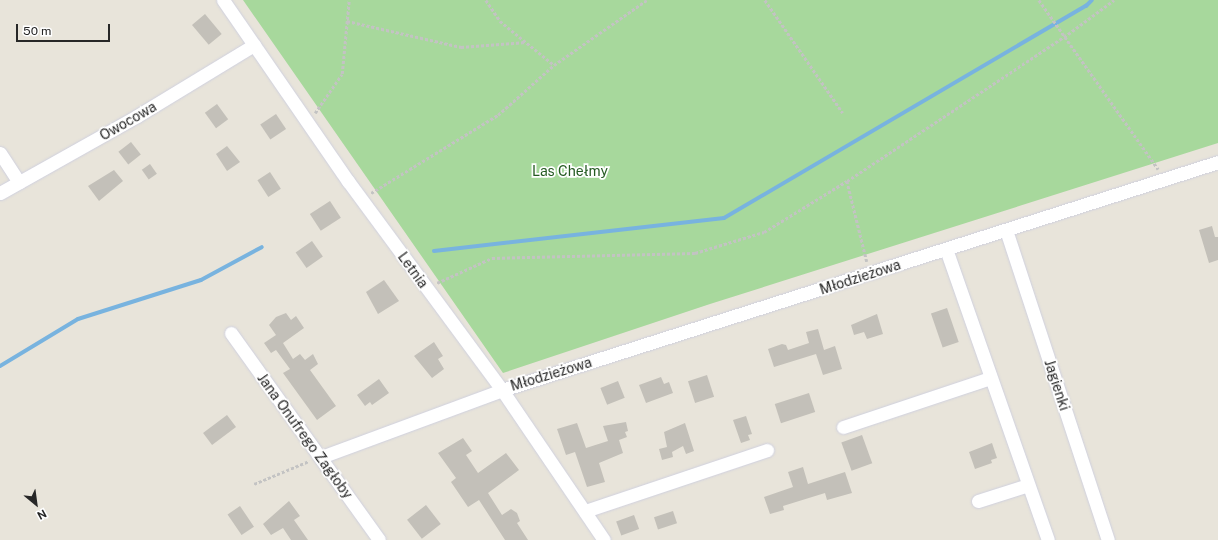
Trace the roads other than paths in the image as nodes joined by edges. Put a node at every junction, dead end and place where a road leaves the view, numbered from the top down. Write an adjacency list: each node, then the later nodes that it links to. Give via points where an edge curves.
1 (223, 0): 2 (street, Letnia)
2 (254, 45): 5 (street, Owocowa, via 137,116); 11 (street, Letnia, via 361,199)
3 (0, 153): 5 (street)
4 (1218, 162): 7 (street, Młodzieżowa)
5 (18, 182): 6 (street, Owocowa)
6 (0, 193)
7 (1006, 230): 8 (street, Młodzieżowa); 21 (street, Jagienki)
8 (946, 249): 10 (street); 11 (street, Młodzieżowa)
9 (231, 333): 14 (street, Jana Onufrego Zagłoby)
10 (990, 378): 12 (street); 15 (street)
11 (502, 390): 14 (street, Młodzieżowa); 17 (street, Letnia)
12 (843, 427)
13 (767, 450): 17 (street)
14 (320, 457): 18 (street, Jana Onufrego Zagłoby)
15 (1028, 484): 16 (street); 20 (street)
16 (978, 501)
17 (586, 511): 19 (street, Letnia)
18 (379, 540)
19 (604, 540)
20 (1048, 540)
21 (1108, 540)

